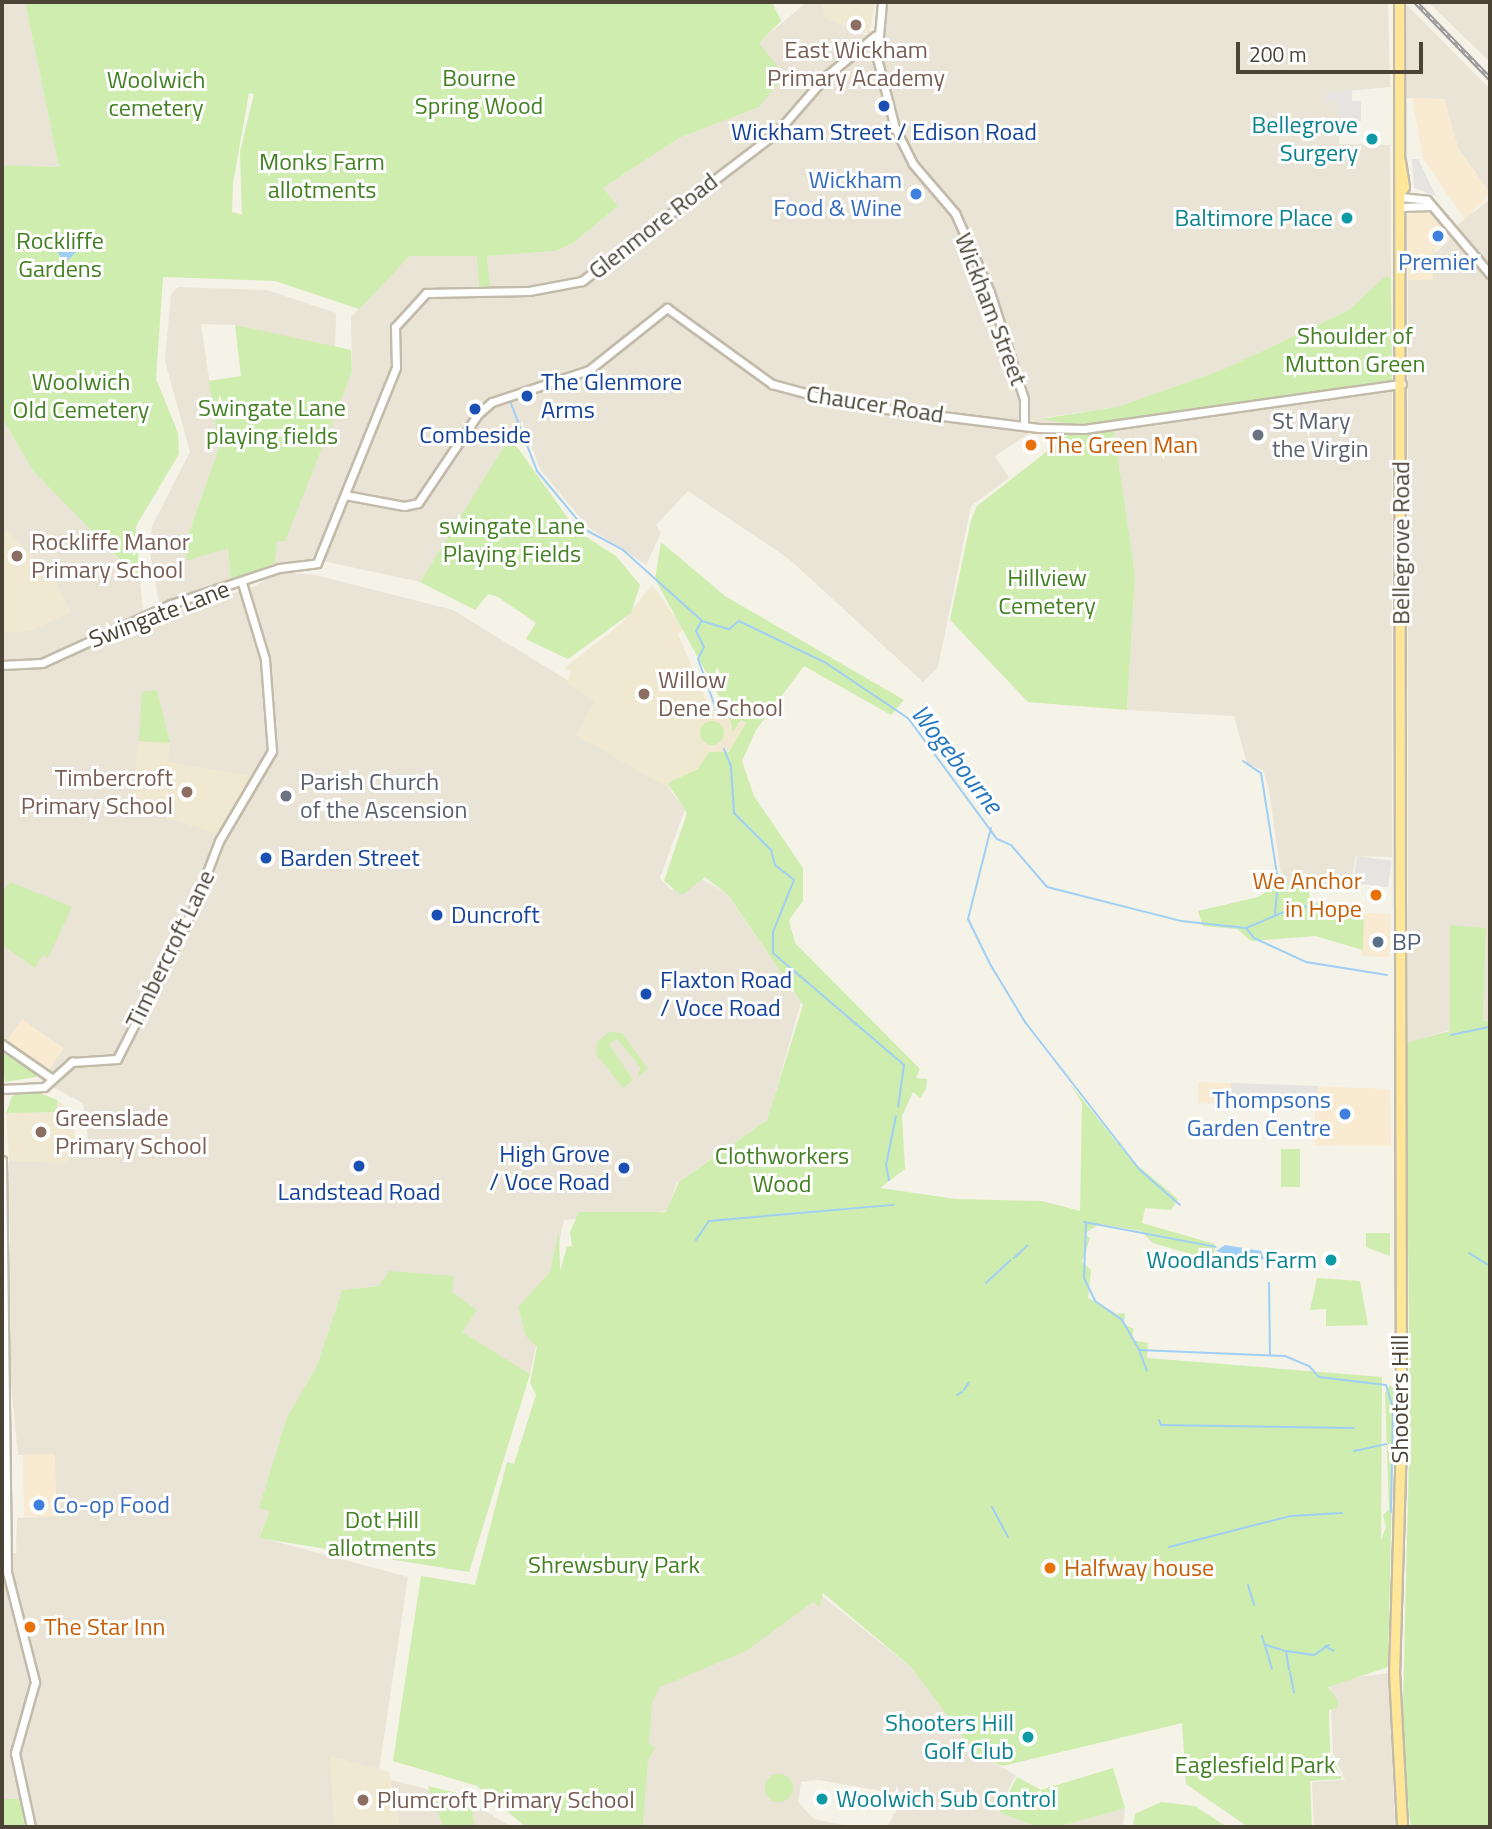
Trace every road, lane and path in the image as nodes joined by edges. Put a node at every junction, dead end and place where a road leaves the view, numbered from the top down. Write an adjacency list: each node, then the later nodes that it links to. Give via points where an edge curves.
1 (882, 2): 3 (street, Wickham Street)
2 (1399, 2): 4 (main road, Bellegrove Road, via 1400,161 1405,187)
3 (875, 36): 7 (street, Wickham Street, via 895,128 914,164 955,213 990,292 1024,398); 8 (street, Glenmore Road, via 825,77 778,131 582,281 529,291 426,293 394,327 396,367)
4 (1400, 199): 5 (street, via 1430,205); 6 (main road, Bellegrove Road)
5 (1490, 274)
6 (1402, 384): 7 (street, via 1084,429); 11 (main road, Bellegrove Road)
7 (1024, 426): 8 (street, Chaucer Road, via 846,404 772,384 667,307 589,370 555,385 513,393 478,414 418,503 404,506)
8 (345, 495): 9 (street, Swingate Lane, via 317,563 279,568)
9 (242, 583): 10 (street, Swingate Lane, via 142,615 42,663); 13 (street, Timbercroft Lane, via 266,664 274,741 265,766 219,841 191,914 117,1059 72,1062)
10 (2, 665)
11 (1399, 970): 19 (main road, Shooters Hill, via 1401,1438 1394,1672)
12 (2, 1044): 13 (street)
13 (51, 1078): 14 (street, Timbercroft Lane, via 44,1087)
14 (2, 1089)
15 (2, 1160): 16 (street)
16 (3, 1247): 17 (street)
17 (4, 1547): 18 (street, via 10,1597 34,1674 15,1753)
18 (32, 1827)
19 (1402, 1827)

